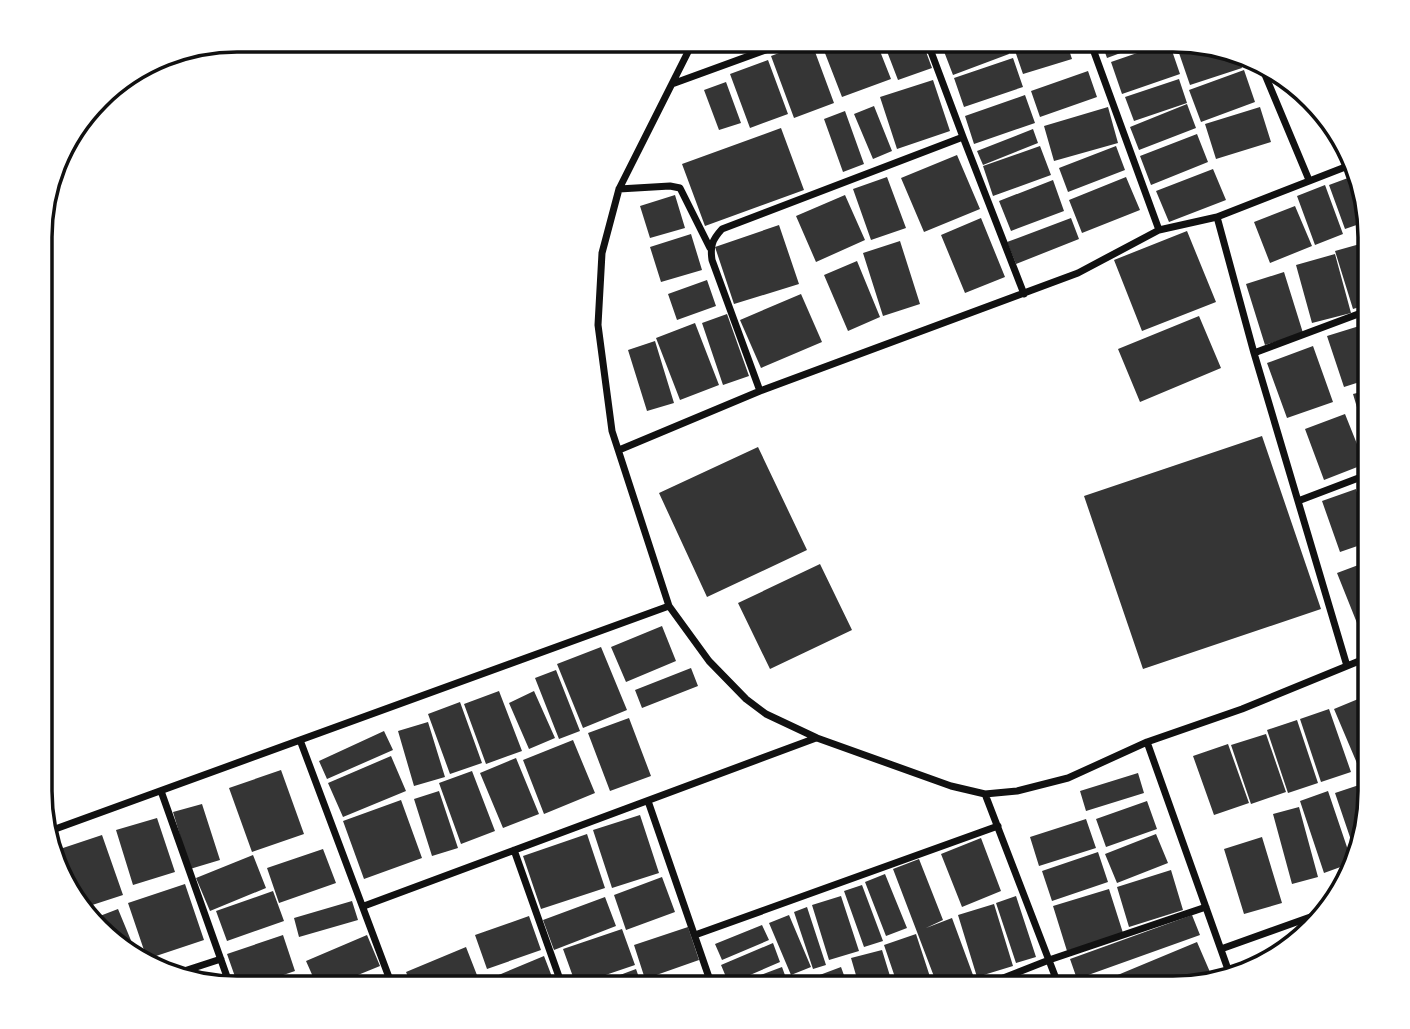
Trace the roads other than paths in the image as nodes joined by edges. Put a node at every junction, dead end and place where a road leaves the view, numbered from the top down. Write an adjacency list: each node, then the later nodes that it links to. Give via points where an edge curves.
1 (688, 53): 6 (street)
2 (757, 53): 6 (street)
3 (932, 53): 7 (street)
4 (1094, 53): 12 (street)
5 (1266, 78): 9 (street)
6 (672, 84): 10 (street)
7 (963, 137): 13 (street, via 722,229); 14 (street)
8 (1343, 168): 9 (street)
9 (1309, 180): 11 (street)
10 (619, 189): 13 (street, via 680,188); 18 (street, via 602,253 598,325 612,431)
11 (1217, 217): 12 (street); 16 (street)
12 (1159, 230): 14 (street, via 1079,274)
13 (710, 248): 17 (street)
14 (1024, 294): 17 (street)
15 (1357, 314): 16 (street)
16 (1254, 353): 20 (street)
17 (760, 391): 18 (street)
18 (619, 450): 21 (street)
19 (1357, 479): 20 (street)
20 (1298, 501): 23 (street)
21 (669, 606): 24 (street, via 709,662 746,699 766,714); 25 (street)
22 (1357, 662): 23 (street)
23 (1347, 666): 26 (street)
24 (817, 738): 28 (street); 29 (street)
25 (300, 740): 27 (street); 33 (street)
26 (1147, 742): 28 (street, via 1068,778); 34 (street)
27 (161, 791): 31 (street); 38 (street)
28 (985, 794): 30 (street)
29 (648, 801): 32 (street); 36 (street)
30 (998, 826): 36 (street); 39 (street)
31 (56, 829)
32 (514, 850): 33 (street); 44 (street)
33 (364, 906): 43 (street)
34 (1206, 907): 37 (street); 39 (street)
35 (1306, 919): 37 (street)
36 (695, 935): 45 (street)
37 (1220, 950): 40 (street)
38 (221, 959): 41 (street); 42 (street)
39 (1049, 960): 46 (street); 47 (street)
40 (1227, 968)
41 (188, 970)
42 (227, 976)
43 (389, 976)
44 (558, 976)
45 (709, 976)
46 (1008, 976)
47 (1055, 976)

